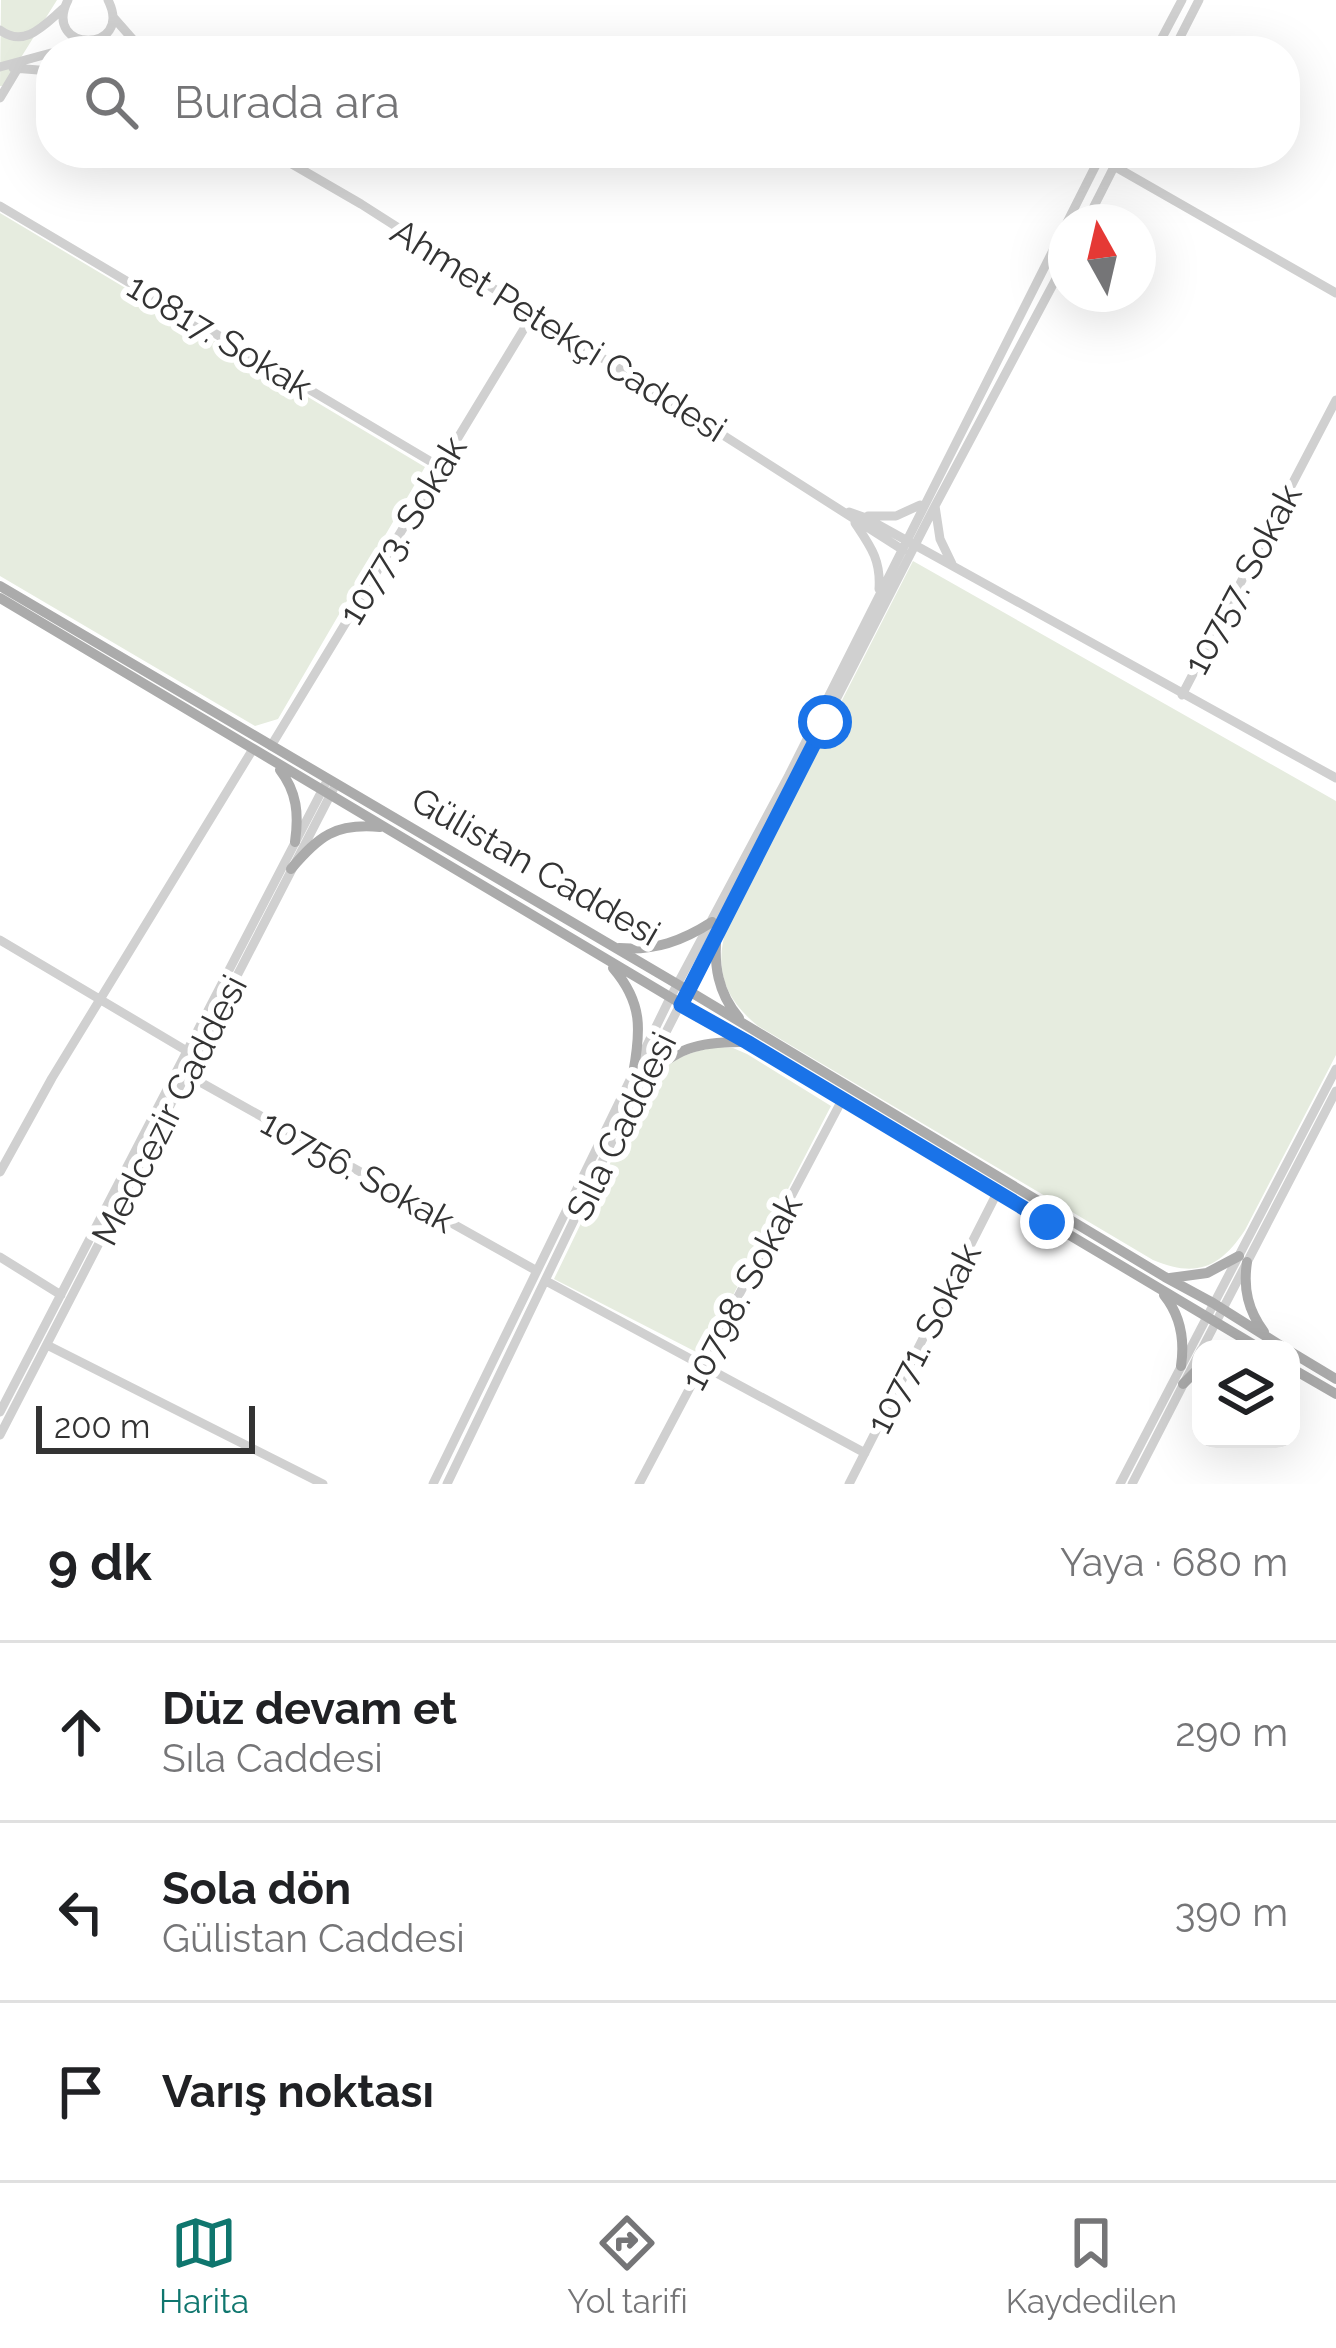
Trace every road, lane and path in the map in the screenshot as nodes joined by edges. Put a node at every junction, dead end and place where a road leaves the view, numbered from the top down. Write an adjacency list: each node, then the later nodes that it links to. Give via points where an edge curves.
1 (1182, 0): 9 (street)
2 (1199, 0): 10 (street)
3 (66, 4): 5 (street, via 27,36); 6 (street, via 62,19)
4 (112, 8): 7 (street); 8 (street)
5 (0, 30)
6 (76, 36)
7 (103, 36)
8 (132, 36)
9 (1164, 36)
10 (1181, 36)
11 (36, 57): 12 (street)
12 (1, 67): 13 (street)
13 (18, 68): 14 (street); 15 (street)
14 (36, 70)
15 (0, 98)
16 (299, 168): 24 (street, Ahmet Petekçi Caddesi)
17 (1095, 168): 27 (street, Sıla Caddesi)
18 (1113, 168): 20 (street)
19 (1117, 168): 23 (street)
20 (1095, 204)
21 (0, 206): 26 (street, 10817. Sokak)
22 (1048, 292): 27 (street, Sıla Caddesi)
23 (1336, 293)
24 (533, 314): 26 (street, 10773. Sokak); 28 (street, Ahmet Petekçi Caddesi)
25 (1336, 400): 34 (street, 10757. Sokak)
26 (440, 467): 36 (street, 10773. Sokak)
27 (930, 504): 28 (street, via 888,518); 29 (street, Sıla Caddesi); 30 (street)
28 (851, 514): 29 (street, Ahmet Petekçi Caddesi); 32 (street, via 881,570)
29 (908, 547): 30 (street, Ahmet Petekçi Caddesi); 32 (street, Sıla Caddesi); 42 (street, Sıla Caddesi)
30 (956, 568): 34 (street, Ahmet Petekçi Caddesi)
31 (0, 586): 36 (main road, Gülistan Caddesi)
32 (879, 593): 42 (street, Sıla Caddesi)
33 (0, 598): 35 (main road, Gülistan Caddesi)
34 (1182, 694): 37 (street, Ahmet Petekçi Caddesi)
35 (253, 749): 36 (main road, Gülistan Caddesi); 47 (street)
36 (270, 752): 38 (main road, Gülistan Caddesi); 40 (main road, via 294,794)
37 (1336, 778)
38 (328, 787): 39 (main road, Gülistan Caddesi); 40 (street, Medcezir Caddesi); 41 (street, Medcezir Caddesi); 44 (main road, Gülistan Caddesi)
39 (382, 828): 41 (main road, via 328,833); 45 (main road, Gülistan Caddesi)
40 (295, 842): 50 (street, Medcezir Caddesi)
41 (291, 869): 50 (street, Medcezir Caddesi)
42 (714, 927): 44 (main road, via 675,943); 46 (street, Sıla Caddesi); 49 (main road, via 720,988)
43 (0, 940): 47 (street)
44 (614, 947): 46 (main road, Gülistan Caddesi)
45 (607, 961): 48 (main road, Gülistan Caddesi); 53 (main road, via 639,1018)
46 (684, 988): 48 (street, Sıla Caddesi); 49 (main road, Gülistan Caddesi)
47 (100, 1000): 50 (street); 56 (street)
48 (675, 1002): 49 (main road, Gülistan Caddesi); 53 (street, Sıla Caddesi)
49 (748, 1035): 53 (main road, via 697,1044); 55 (main road, Gülistan Caddesi); 62 (main road, Gülistan Caddesi)
50 (192, 1054): 52 (street, Medcezir Caddesi)
51 (1336, 1069): 59 (street)
52 (183, 1072): 60 (street, 10756. Sokak); 63 (street, Medcezir Caddesi); 70 (street, Medcezir Caddesi)
53 (637, 1077): 60 (street); 61 (street, Sıla Caddesi)
54 (1336, 1090): 59 (street)
55 (842, 1100): 57 (main road, Gülistan Caddesi); 72 (street, 10798. Sokak)
56 (0, 1172)
57 (997, 1193): 62 (main road, Gülistan Caddesi); 84 (street, 10771. Sokak)
58 (0, 1257): 63 (street)
59 (1243, 1259): 62 (main road); 64 (street); 69 (main road)
60 (537, 1271): 86 (street)
61 (546, 1281): 72 (street); 87 (street, Sıla Caddesi)
62 (1161, 1282): 64 (main road, Gülistan Caddesi); 65 (main road, Gülistan Caddesi); 73 (main road, via 1181,1327)
63 (62, 1295): 80 (street, Medcezir Caddesi)
64 (1218, 1306): 65 (street); 68 (main road, Gülistan Caddesi)
65 (1211, 1319): 66 (street); 67 (main road, Gülistan Caddesi); 73 (street)
66 (1204, 1340)
67 (1256, 1340)
68 (1260, 1340)
69 (1263, 1340)
70 (47, 1345): 80 (street, Medcezir Caddesi); 85 (street)
71 (1300, 1357): 77 (main road, Gülistan Caddesi)
72 (702, 1365): 84 (street); 88 (street, 10798. Sokak)
73 (1181, 1366): 90 (street)
74 (1192, 1368): 79 (street)
75 (1300, 1373): 81 (main road)
76 (1192, 1376): 79 (main road)
77 (1336, 1378)
78 (0, 1382): 80 (street)
79 (1184, 1384): 91 (street)
80 (17, 1391): 82 (street, Medcezir Caddesi); 83 (street, Medcezir Caddesi)
81 (1336, 1394)
82 (0, 1412)
83 (0, 1435)
84 (865, 1453): 89 (street, 10771. Sokak)
85 (323, 1484)
86 (433, 1484)
87 (447, 1484)
88 (640, 1484)
89 (849, 1484)
90 (1120, 1484)
91 (1132, 1484)

